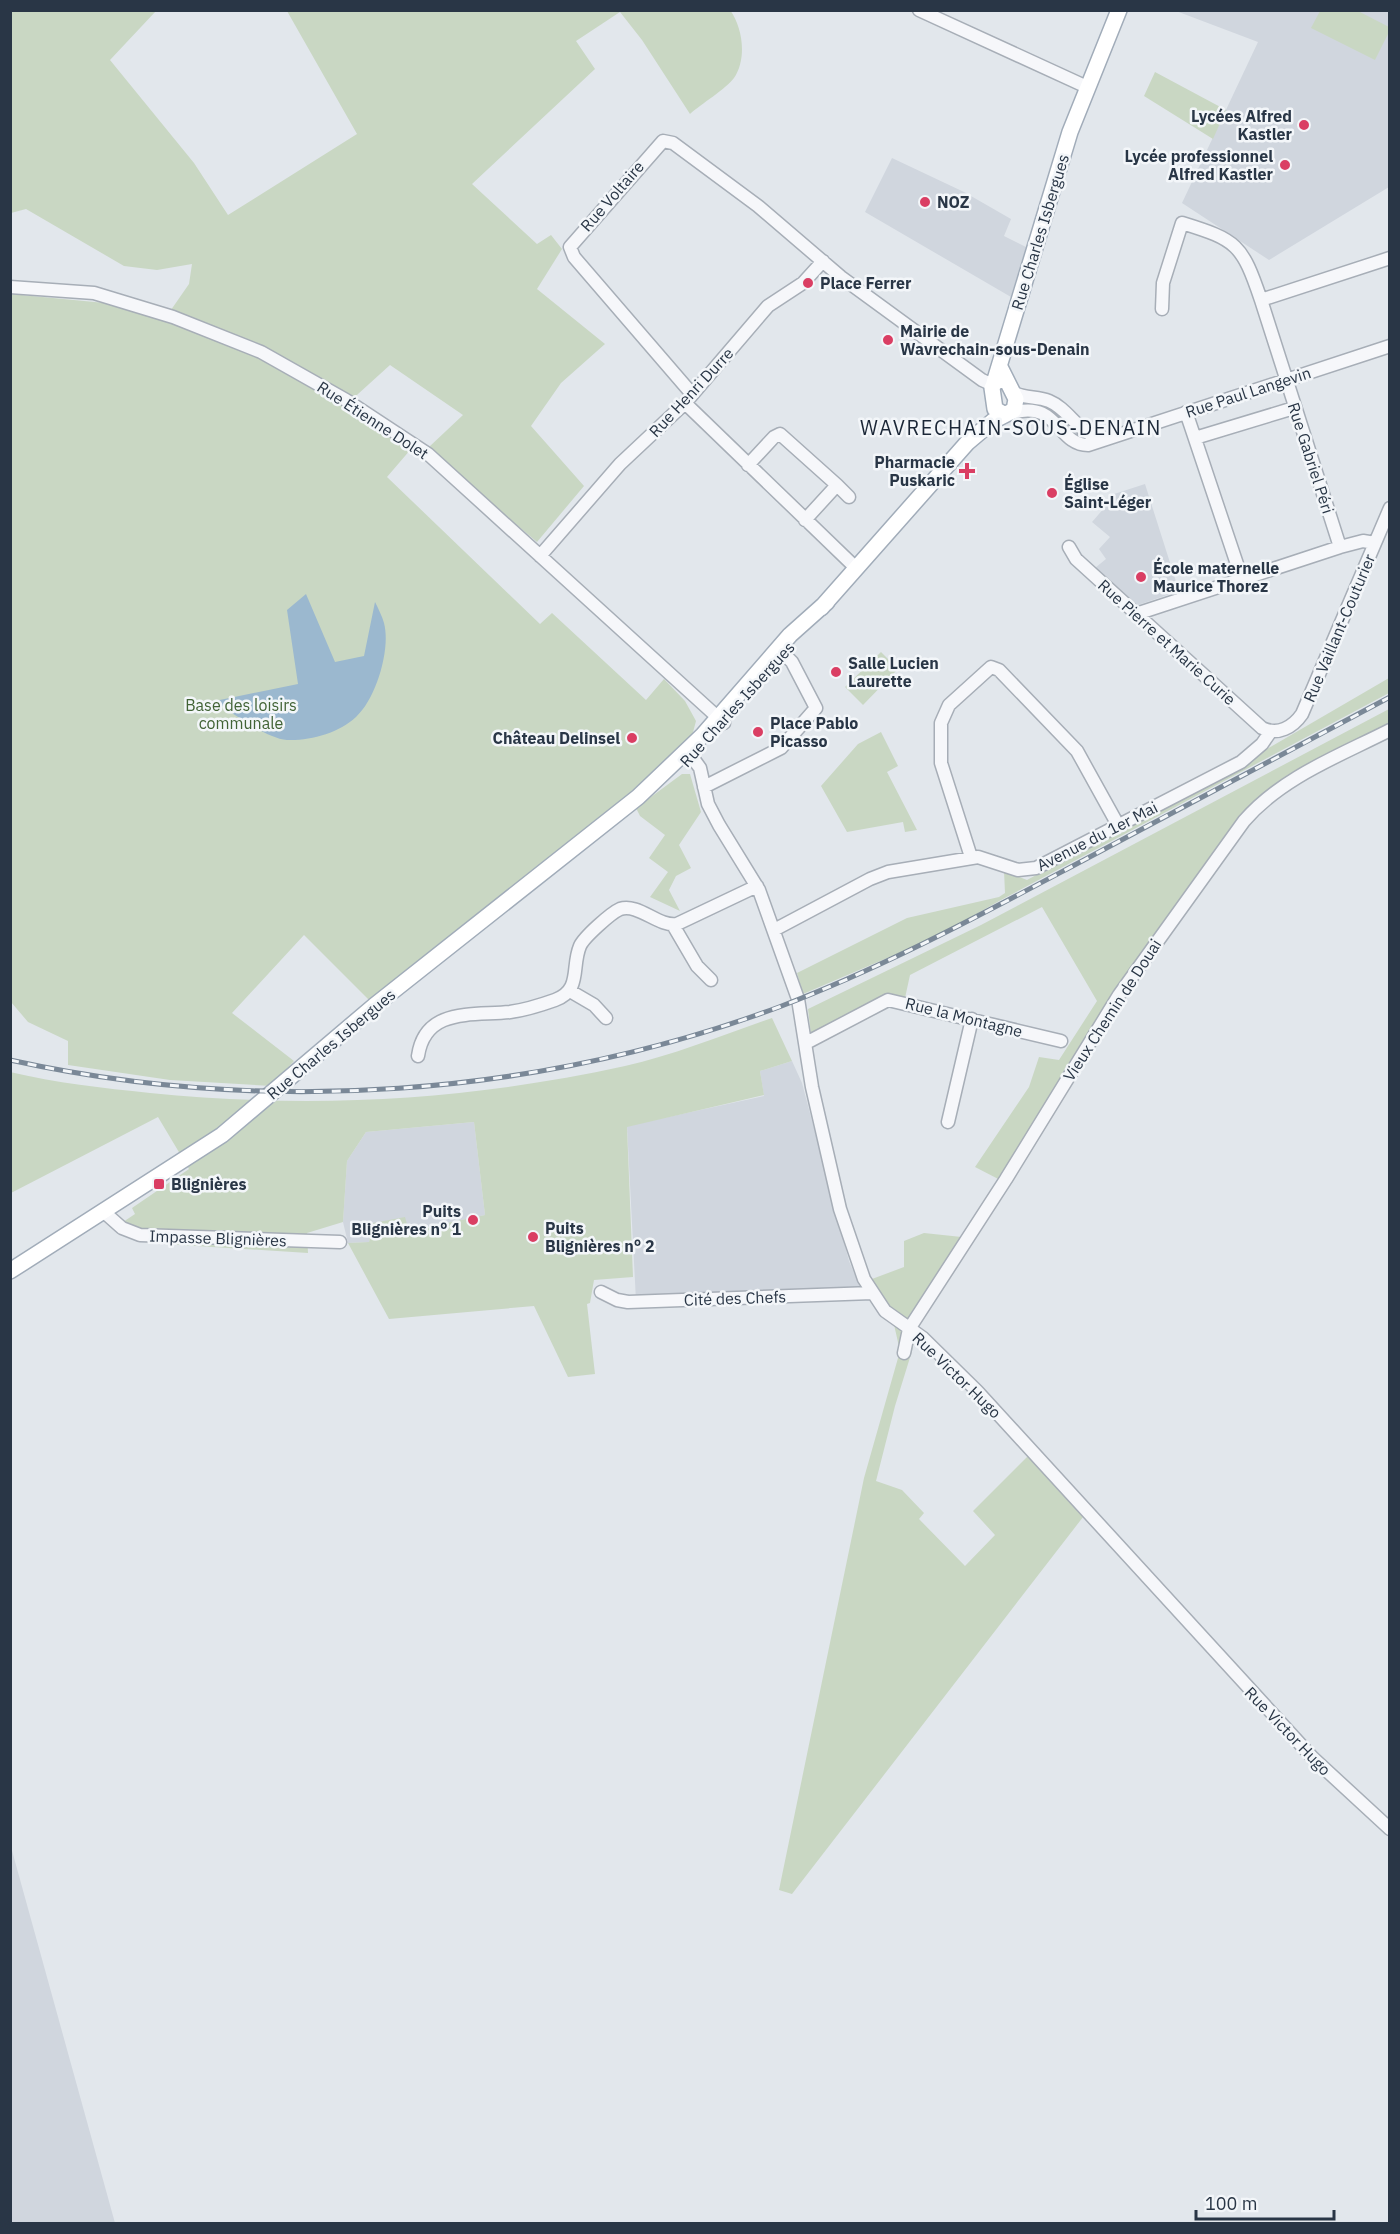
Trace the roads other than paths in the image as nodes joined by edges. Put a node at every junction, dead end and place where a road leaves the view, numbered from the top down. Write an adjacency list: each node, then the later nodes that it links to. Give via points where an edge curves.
1 (919, 10): 3 (street)
2 (1119, 10): 3 (main road, Rue Charles Isbergues)
3 (1087, 87): 11 (main road, Rue Charles Isbergues, via 1000,367)
4 (1389, 258): 7 (street)
5 (823, 261): 11 (street, Rue Voltaire, via 982,380); 12 (street, Rue Henri Durre, via 802,283 773,302); 12 (street, Rue Voltaire, via 673,143 657,144 570,247 574,257)
6 (10, 287): 27 (street, Rue Étienne Dolet, via 108,296 203,327 261,352 415,444)
7 (1261, 300): 8 (street, Rue Gabriel Péri, via 1249,266 1233,244 1220,235 1182,223 1163,283); 10 (street, Rue Gabriel Péri)
8 (1162, 309)
9 (1389, 346): 10 (street, Rue Paul Langevin)
10 (1285, 380): 13 (street, Rue Gabriel Péri); 14 (street, Rue Paul Langevin)
11 (1000, 388): 15 (main road, via 996,410); 16 (street, via 1027,399 1049,401 1090,435); 18 (main road, Rue Charles Isbergues)
12 (689, 399): 19 (street); 27 (street, Rue Henri Durre, via 620,464)
13 (1294, 408): 17 (street, Rue Paul Langevin); 26 (street, Rue Gabriel Péri)
14 (1186, 412): 16 (street, Rue Paul Langevin); 17 (street)
15 (1009, 414): 16 (street, Rue Paul Langevin, via 1026,409 1040,411 1081,444); 18 (main road, Rue Charles Isbergues, via 993,421)
16 (1106, 438)
17 (1195, 438): 29 (street)
18 (967, 443): 28 (main road, Rue Charles Isbergues)
19 (748, 465): 20 (street, via 780,434); 23 (street)
20 (837, 485): 21 (street); 23 (street)
21 (849, 497)
22 (1389, 508): 24 (street, Rue Vaillant-Couturier)
23 (805, 520): 28 (street)
24 (1375, 543): 26 (street, via 1363,541); 34 (street, Rue Vaillant-Couturier, via 1302,714 1289,727)
25 (1069, 547): 30 (street, Rue Pierre et Marie Curie, via 1076,559)
26 (1340, 547): 29 (street)
27 (540, 556): 32 (street, Rue Étienne Dolet)
28 (856, 568): 31 (main road, Rue Charles Isbergues, via 827,602 802,622)
29 (1242, 579): 30 (street)
30 (1136, 614): 34 (street, Rue Pierre et Marie Curie, via 1262,728)
31 (781, 650): 32 (main road, Rue Charles Isbergues); 36 (street, via 792,662 816,708 781,747)
32 (722, 720): 35 (main road, Rue Charles Isbergues)
33 (1389, 730): 55 (street, Vieux Chemin de Douai, via 1282,787 1244,821 1119,995)
34 (1271, 731): 37 (street, Avenue du 1er Mai, via 1241,762)
35 (690, 753): 36 (street, Rue Victor Hugo, via 700,768); 50 (main road, Rue Charles Isbergues, via 369,1010 222,1135)
36 (704, 787): 39 (street, Rue Victor Hugo, via 719,825)
37 (1118, 825): 38 (street, Avenue du 1er Mai, via 1031,870); 38 (street, via 1077,751 999,669 991,667 949,705 941,723 941,763)
38 (971, 857): 41 (street, Avenue du 1er Mai, via 882,873)
39 (757, 886): 40 (street); 41 (street, Rue Victor Hugo)
40 (673, 925): 42 (street, via 697,966); 43 (street, via 628,908 616,912 582,942)
41 (774, 930): 47 (street, Rue Victor Hugo, via 800,1004)
42 (711, 980)
43 (570, 991): 44 (street, via 594,1005); 48 (street, via 555,1000 520,1010 446,1018 423,1035)
44 (606, 1018)
45 (972, 1019): 46 (street, Rue la Montagne); 47 (street, Rue la Montagne, via 888,1000); 49 (street)
46 (1060, 1041)
47 (806, 1043): 54 (street, Rue Victor Hugo, via 812,1087 842,1217)
48 (418, 1056)
49 (948, 1122)
50 (104, 1212): 51 (street, Impasse Blignières, via 122,1228 140,1234); 52 (main road, Rue Charles Isbergues)
51 (340, 1242)
52 (10, 1271)
53 (601, 1292): 54 (street, Cité des Chefs, via 628,1302)
54 (872, 1293): 55 (street, Rue Victor Hugo, via 890,1316)
55 (909, 1329): 56 (street, Vieux Chemin de Douai); 57 (street, Rue Victor Hugo, via 928,1342 971,1385 1313,1758)
56 (904, 1353)
57 (1389, 1829)

